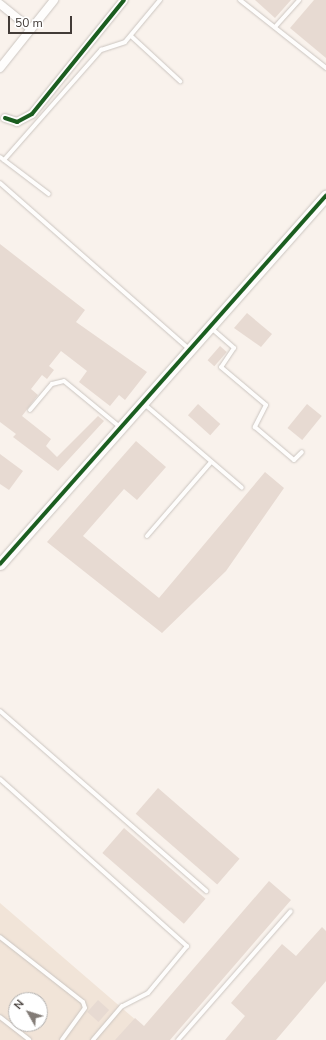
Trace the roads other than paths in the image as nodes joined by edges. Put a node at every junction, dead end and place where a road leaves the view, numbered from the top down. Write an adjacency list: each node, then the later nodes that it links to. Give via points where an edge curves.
1 (54, 0): 8 (street)
2 (124, 0): 13 (street, via 32,114 17,122)
3 (160, 0): 9 (lane)
4 (240, 0): 7 (lane)
5 (299, 0): 7 (lane)
6 (0, 4): 8 (street)
7 (275, 27): 11 (lane)
8 (31, 29): 10 (street)
9 (131, 36): 12 (lane); 15 (lane, via 125,42 102,50)
10 (0, 68)
11 (326, 68)
12 (180, 82)
13 (5, 118)
14 (0, 156): 15 (lane)
15 (4, 160): 17 (lane)
16 (0, 183): 20 (lane)
17 (49, 194)
18 (326, 195): 19 (street)
19 (210, 326): 20 (street); 24 (lane, via 234,348 222,367 266,405 255,427 294,460)
20 (190, 349): 21 (street)
21 (143, 403): 23 (street); 25 (lane)
22 (30, 410): 23 (lane, via 52,384 64,381)
23 (120, 428): 28 (street)
24 (302, 452)
25 (211, 462): 26 (lane); 27 (lane)
26 (242, 488)
27 (147, 536)
28 (0, 564)
29 (0, 711): 31 (lane)
30 (0, 779): 37 (lane, via 187,946 148,993 122,1006)
31 (206, 891)
32 (291, 911): 38 (lane)
33 (0, 937): 36 (lane, via 83,1002 85,1008)
34 (0, 1017): 35 (lane)
35 (28, 1040)
36 (62, 1040)
37 (93, 1040)
38 (178, 1040)

